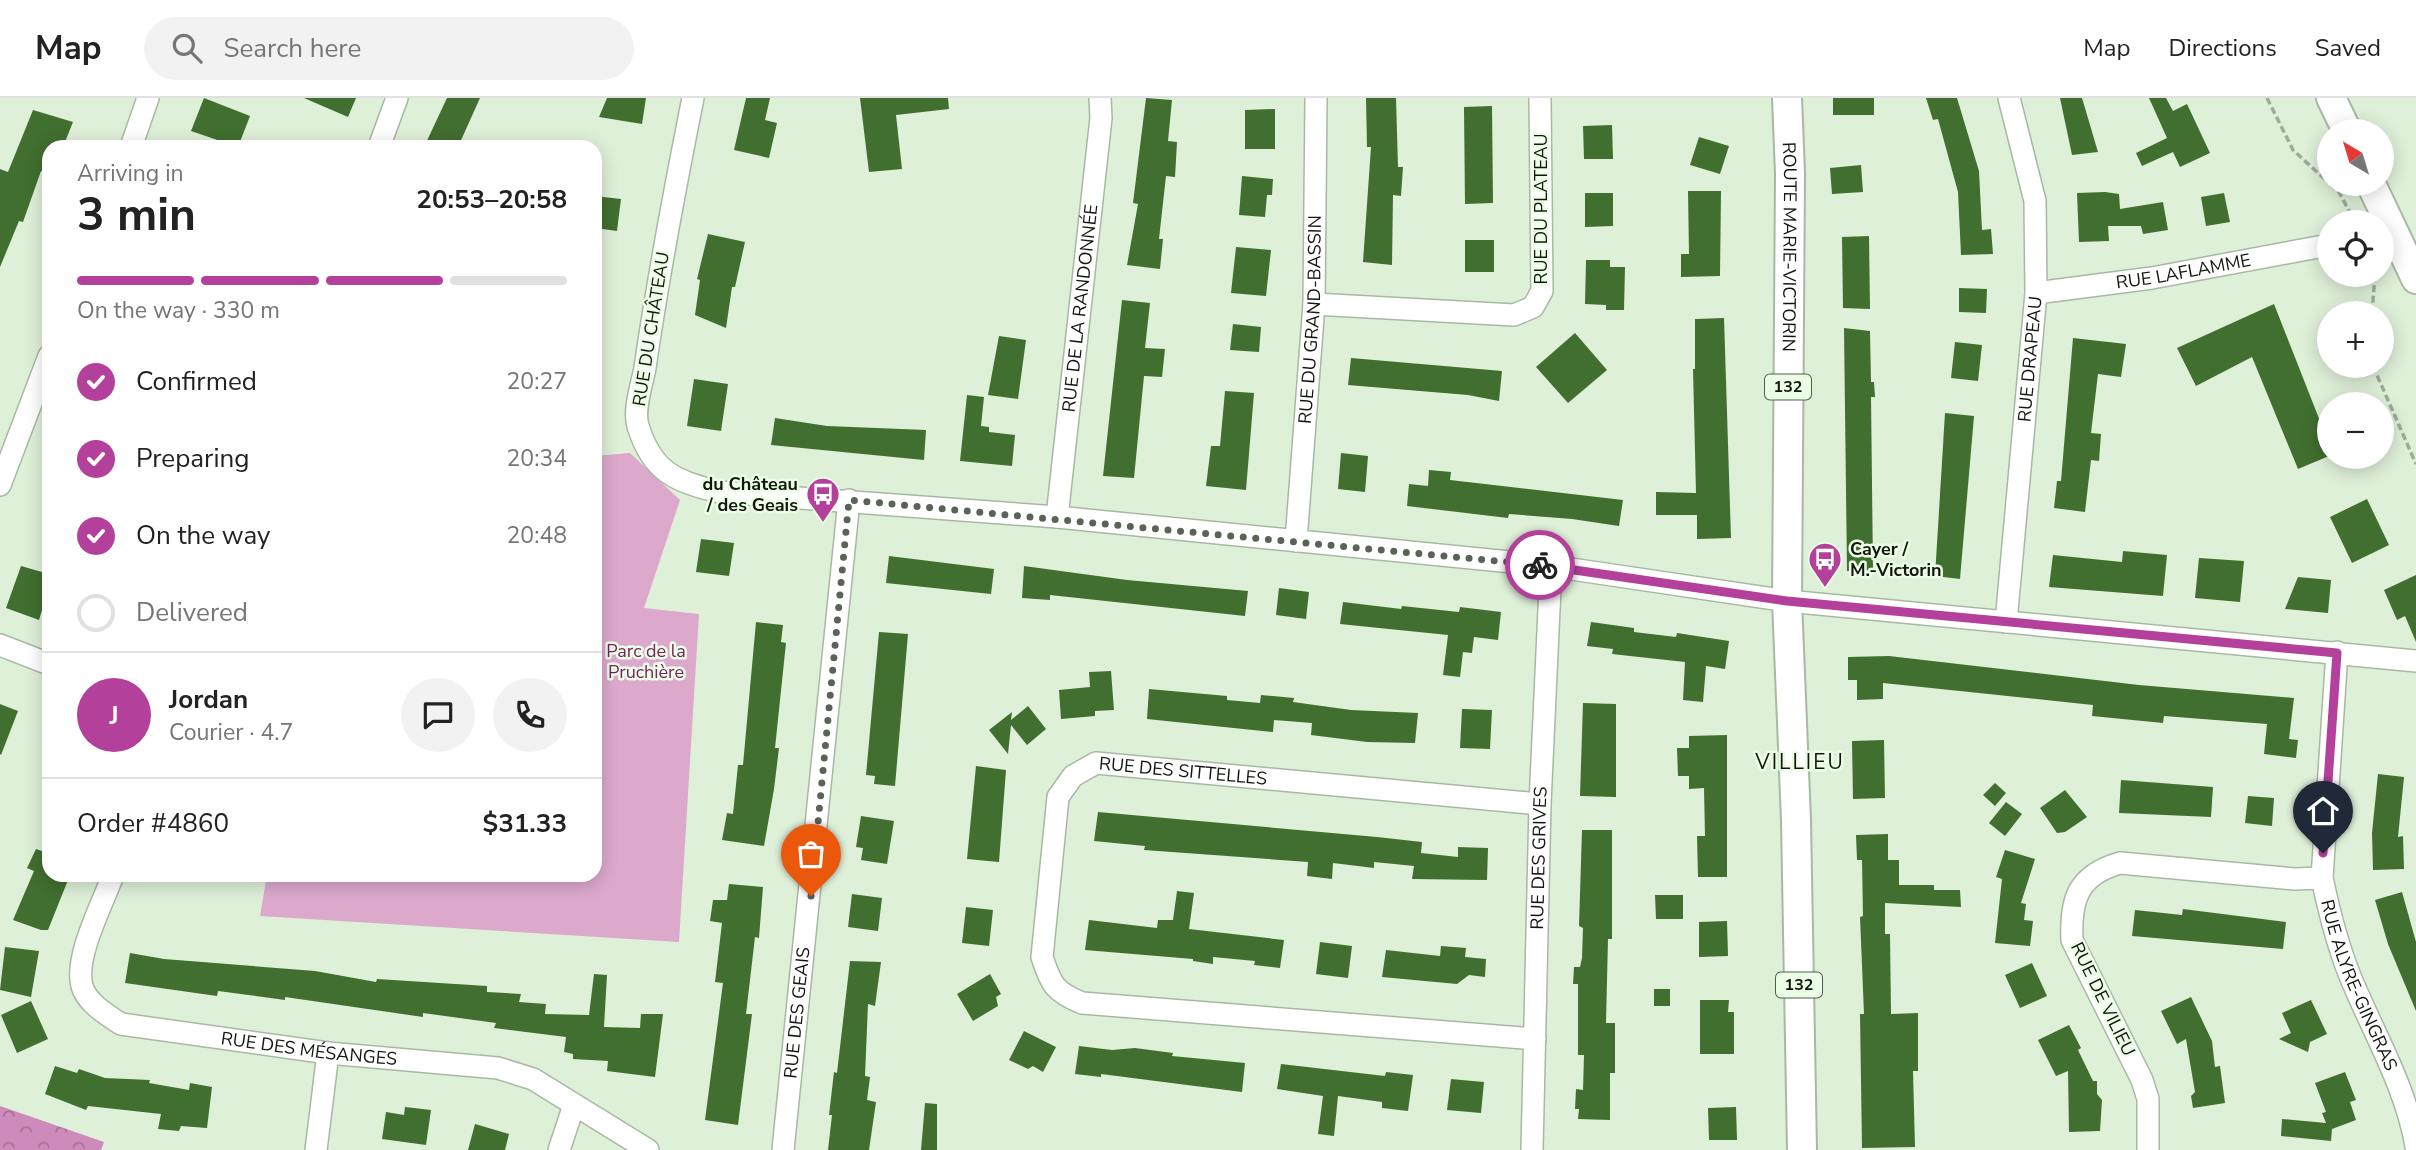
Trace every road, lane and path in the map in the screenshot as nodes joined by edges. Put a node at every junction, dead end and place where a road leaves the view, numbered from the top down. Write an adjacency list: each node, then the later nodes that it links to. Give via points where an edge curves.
1 (148, 98): 12 (street)
2 (397, 98): 13 (street)
3 (693, 98): 24 (street, RUE DU CHÂTEAU, via 636,423 649,453 665,474 690,485 719,492)
4 (1100, 98): 25 (street, RUE DE LA RANDONNÉE)
5 (1316, 98): 19 (street, RUE DU GRAND-BASSIN)
6 (1540, 98): 19 (street, RUE DU PLATEAU, via 1542,291 1533,307 1514,315)
7 (1787, 98): 28 (main road, ROUTE MARIE-VICTORIN / 132)
8 (2009, 98): 18 (street, RUE DRAPEAU, via 2035,201)
9 (2267, 98): 14 (path, via 2293,150)
10 (2331, 98): 11 (main road)
11 (2341, 119)
12 (133, 140)
13 (382, 140)
14 (2317, 173)
15 (2394, 240): 17 (main road)
16 (2317, 247): 18 (street, RUE LAFLAMME, via 2152,278)
17 (2416, 279)
18 (2036, 293): 29 (street, RUE DRAPEAU)
19 (1314, 304): 26 (street, RUE DU GRAND-BASSIN)
20 (2378, 378): 22 (path)
21 (42, 387): 23 (street)
22 (2416, 464)
23 (0, 485)
24 (849, 500): 25 (street, RUE DU CHÂTEAU); 44 (street, RUE DES GEAIS)
25 (1057, 517): 26 (street, RUE DU CHÂTEAU)
26 (1296, 541): 27 (street, RUE DU CHÂTEAU)
27 (1551, 566): 28 (street, RUE DU CHÂTEAU); 34 (street, RUE DES GRIVES)
28 (1787, 601): 29 (street, RUE DU CHÂTEAU); 46 (main road, ROUTE MARIE-VICTORIN / 132)
29 (2006, 622): 31 (street, RUE DU CHÂTEAU)
30 (0, 645): 32 (street)
31 (2337, 653): 33 (street, RUE DU CHÂTEAU); 35 (street, RUE ALYRE-GINGRAS)
32 (42, 661)
33 (2416, 661)
34 (1540, 804): 37 (street, RUE DES GRIVES); 37 (street, RUE DES SITTELLES, via 1096,763 1073,776 1058,797 1042,957 1061,994 1082,1003)
35 (2322, 877): 40 (street, RUE ALYRE-GINGRAS, via 2349,973 2411,1115); 47 (street, RUE DE VILIEU, via 2295,879 2119,863 2088,877 2077,893 2071,914 2072,940 2142,1080 2148,1099)
36 (110, 882): 38 (street, RUE DES MÉSANGES, via 81,960 82,987 101,1011 121,1024)
37 (1535, 1039): 45 (street, RUE DES GRIVES)
38 (328, 1053): 39 (street, RUE DES MÉSANGES, via 498,1068 533,1079); 41 (street)
39 (574, 1105): 42 (street); 43 (street, RUE DES MÉSANGES)
40 (2416, 1146)
41 (316, 1150)
42 (559, 1150)
43 (648, 1150)
44 (783, 1150)
45 (1532, 1150)
46 (1802, 1150)
47 (2148, 1150)

